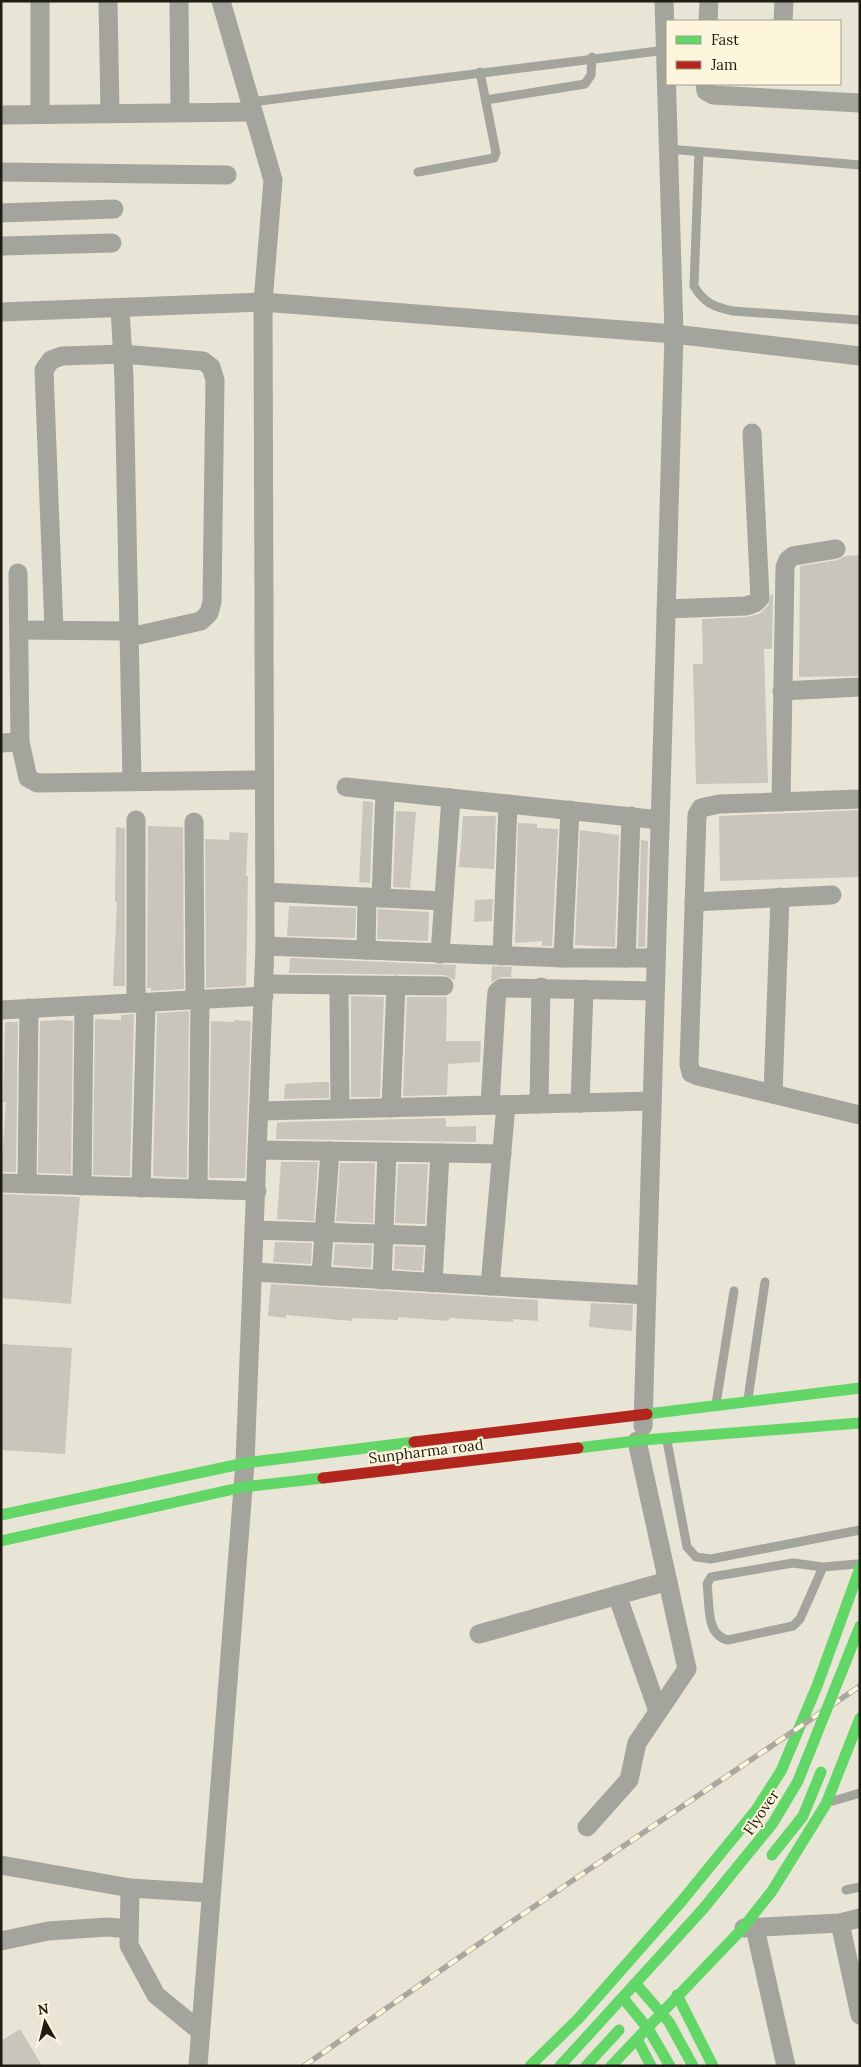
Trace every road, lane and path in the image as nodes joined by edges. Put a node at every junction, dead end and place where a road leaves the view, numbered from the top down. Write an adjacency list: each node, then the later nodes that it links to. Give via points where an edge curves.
1 (40, 1): 22 (street)
2 (108, 1): 20 (street)
3 (179, 1): 19 (street)
4 (221, 1): 18 (street)
5 (664, 1): 10 (street)
6 (709, 1): 8 (street)
7 (784, 1): 9 (street)
8 (708, 20)
9 (783, 20)
10 (666, 50): 11 (lane)
11 (592, 57): 12 (lane); 16 (lane, via 591,75 585,84)
12 (480, 72): 16 (lane); 18 (lane)
13 (667, 85): 23 (street)
14 (705, 85): 15 (street, via 706,91 712,95)
15 (781, 92): 17 (street)
16 (486, 100): 27 (lane, via 496,152 494,158)
17 (860, 103)
18 (252, 107): 19 (street); 33 (street, via 274,180)
19 (180, 112): 20 (street)
20 (110, 113): 22 (street)
21 (1, 114): 22 (street)
22 (40, 114)
23 (668, 149): 24 (lane); 37 (street)
24 (699, 152): 25 (lane); 36 (lane, via 694,286 701,298 713,307 733,311)
25 (860, 165)
26 (1, 172): 28 (street)
27 (418, 172)
28 (226, 175)
29 (114, 209): 30 (street)
30 (1, 212)
31 (112, 243): 32 (street)
32 (1, 246)
33 (263, 302): 34 (street); 37 (street); 51 (street)
34 (120, 308): 35 (street); 38 (street)
35 (1, 312)
36 (860, 320)
37 (674, 334): 39 (street); 43 (street)
38 (123, 354): 45 (street, via 62,356 51,360 44,370); 46 (street); 46 (street, via 203,360 211,367 215,380 212,602 209,613 201,621)
39 (860, 356)
40 (752, 433): 43 (street, via 760,598 746,606)
41 (836, 549): 48 (street, via 793,556 785,567)
42 (18, 573): 44 (street)
43 (666, 609): 61 (street)
44 (19, 630): 45 (street); 49 (street)
45 (54, 630): 46 (street)
46 (130, 634): 50 (street)
47 (860, 687): 48 (street)
48 (782, 691): 56 (street)
49 (11, 743): 50 (street, via 28,778 37,783)
50 (132, 780): 51 (street)
51 (264, 780): 63 (street)
52 (346, 787): 53 (street)
53 (386, 791): 54 (street); 66 (street)
54 (451, 798): 57 (street); 67 (street)
55 (860, 799): 56 (street)
56 (781, 802): 68 (street, via 719,804 701,808 697,815)
57 (508, 804): 58 (street); 72 (street)
58 (570, 810): 59 (street); 73 (street)
59 (631, 816): 61 (street); 74 (street)
60 (136, 820): 84 (street)
61 (660, 820): 75 (street)
62 (194, 822): 83 (street)
63 (265, 892): 66 (street); 69 (street)
64 (832, 895): 65 (street)
65 (780, 897): 68 (street); 88 (street)
66 (374, 898): 67 (street); 70 (street)
67 (444, 901): 71 (street)
68 (694, 902): 88 (street, via 691,1073)
69 (265, 946): 70 (street); 81 (street)
70 (366, 950): 71 (street)
71 (440, 954): 72 (street)
72 (502, 956): 73 (street)
73 (563, 958): 74 (street)
74 (626, 958): 75 (street)
75 (656, 958): 82 (street)
76 (338, 985): 77 (street); 81 (street); 94 (street)
77 (396, 985): 78 (street); 93 (street)
78 (444, 986)
79 (541, 987): 80 (street); 91 (street); 92 (street, via 510,986 497,992)
80 (584, 989): 82 (street); 90 (street)
81 (264, 990): 83 (street); 95 (street)
82 (655, 991): 89 (street)
83 (198, 1000): 84 (street); 106 (street)
84 (141, 1003): 85 (street); 105 (street)
85 (84, 1006): 86 (street); 104 (street)
86 (30, 1008): 87 (street); 103 (street)
87 (1, 1010)
88 (773, 1094): 96 (street)
89 (652, 1101): 90 (street); 119 (street)
90 (580, 1103): 91 (street)
91 (539, 1104): 92 (street)
92 (498, 1105): 93 (street); 101 (street)
93 (391, 1108): 94 (street)
94 (340, 1109): 95 (street)
95 (260, 1111): 97 (street)
96 (860, 1115)
97 (258, 1150): 98 (street); 107 (street)
98 (330, 1151): 99 (street); 109 (street)
99 (388, 1152): 100 (street); 110 (street)
100 (440, 1153): 101 (street); 111 (street)
101 (502, 1154): 117 (street)
102 (1, 1184): 103 (street)
103 (27, 1184): 104 (street)
104 (82, 1186): 105 (street)
105 (141, 1188): 106 (street)
106 (198, 1189): 107 (street)
107 (257, 1191): 108 (street)
108 (255, 1230): 109 (street); 112 (street)
109 (324, 1232): 110 (street); 113 (street)
110 (384, 1234): 111 (street); 114 (street)
111 (436, 1236): 116 (street)
112 (254, 1272): 113 (street); 127 (street)
113 (320, 1276): 114 (street)
114 (382, 1280): 116 (street)
115 (765, 1282): 121 (lane)
116 (433, 1283): 117 (street)
117 (490, 1286): 119 (street)
118 (734, 1291): 122 (lane)
119 (647, 1295): 123 (street)
120 (860, 1388): 121 (street, Sunpharma road)
121 (747, 1401): 122 (street, Sunpharma road)
122 (716, 1405): 123 (street, Sunpharma road)
123 (644, 1413): 126 (street); 127 (street, Sunpharma road)
124 (860, 1424): 125 (street, Sunpharma road)
125 (666, 1438): 126 (street, Sunpharma road); 130 (lane, via 687,1546 696,1557 711,1559)
126 (640, 1440): 128 (street, Sunpharma road); 135 (street)
127 (245, 1463): 128 (street); 129 (street, Sunpharma road)
128 (243, 1487): 131 (street, Sunpharma road); 150 (street)
129 (1, 1515)
130 (860, 1530)
131 (1, 1541)
132 (860, 1564): 133 (lane)
133 (823, 1566): 133 (lane, via 800,1620 793,1626 728,1640 719,1638 713,1631 707,1584 711,1578 793,1563)
134 (860, 1568): 165 (street, via 817,1686 781,1770 756,1810 611,1982)
135 (668, 1581): 136 (street); 139 (street, via 687,1668)
136 (617, 1595): 138 (street); 139 (street)
137 (860, 1626): 156 (street, Flyover, bridge, via 788,1804 692,1923)
138 (479, 1634)
139 (658, 1711): 144 (street, via 637,1743 629,1780)
140 (860, 1718): 143 (street)
141 (824, 1762): 145 (street, bridge, via 803,1816)
142 (860, 1793): 143 (lane)
143 (826, 1804): 153 (street)
144 (587, 1827)
145 (767, 1861)
146 (1, 1865): 148 (street)
147 (860, 1887): 149 (lane)
148 (130, 1888): 150 (street); 154 (street)
149 (846, 1890)
150 (211, 1893): 162 (street)
151 (860, 1918): 152 (street)
152 (840, 1923): 153 (street); 161 (street)
153 (749, 1928): 158 (street); 173 (street)
154 (129, 1929): 155 (street, via 108,1926); 162 (street, via 128,1945 156,1995)
155 (1, 1941)
156 (636, 1984): 157 (street, bridge); 159 (street, Flyover, bridge)
157 (653, 1993): 160 (street); 171 (street, bridge)
158 (677, 1995): 163 (street); 172 (street)
159 (622, 1998): 160 (street, bridge); 166 (street, Flyover, bridge)
160 (636, 2011): 167 (street, bridge); 170 (street, bridge, via 658,2041)
161 (860, 2015)
162 (200, 2031): 164 (street)
163 (637, 2039): 168 (street); 169 (street)
164 (198, 2066)
165 (530, 2066)
166 (560, 2066)
167 (586, 2066)
168 (612, 2066)
169 (651, 2066)
170 (670, 2066)
171 (693, 2066)
172 (712, 2066)
173 (786, 2066)

